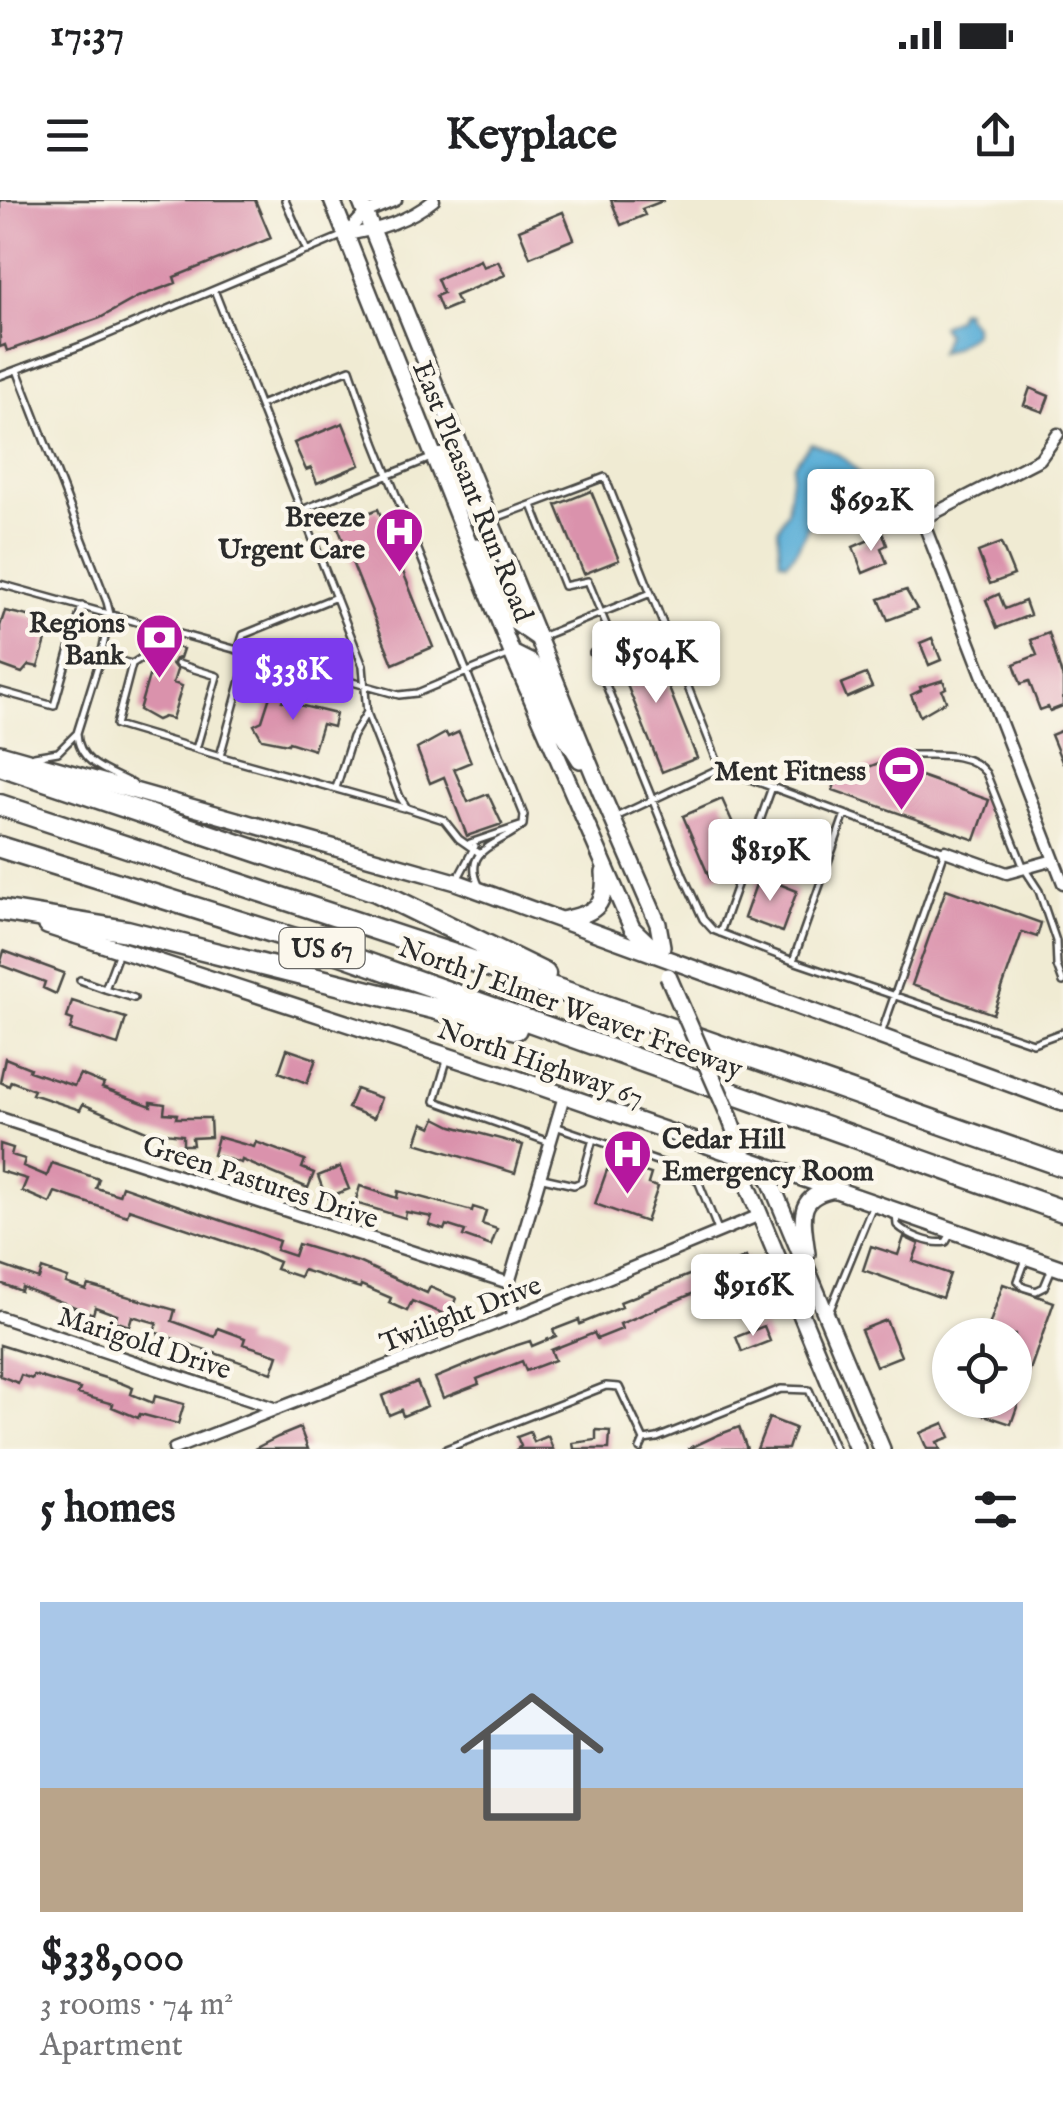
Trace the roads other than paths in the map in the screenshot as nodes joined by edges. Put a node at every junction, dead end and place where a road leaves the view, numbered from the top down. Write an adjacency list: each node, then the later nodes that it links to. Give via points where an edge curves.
1 (285, 200): 8 (lane)
2 (332, 200): 7 (main road, East Pleasant Run Road)
3 (396, 200): 5 (street)
4 (434, 200): 6 (street, via 416,215)
5 (363, 206): 6 (main road, East Pleasant Run Road); 7 (street)
6 (373, 231): 7 (street); 19 (main road, East Pleasant Run Road)
7 (345, 235): 8 (lane); 14 (main road, East Pleasant Run Road)
8 (307, 251): 9 (lane)
9 (214, 290): 10 (lane); 12 (lane)
10 (17, 370): 11 (lane); 26 (lane)
11 (0, 376)
12 (260, 405): 15 (lane, via 350,369); 17 (lane)
13 (1058, 434): 58 (street, via 1040,460 927,517 925,527)
14 (434, 457): 15 (lane); 18 (main road, East Pleasant Run Road); 20 (main road, via 448,456 474,515)
15 (389, 475): 17 (lane); 35 (lane)
16 (532, 504): 19 (lane); 22 (lane, via 605,477); 25 (lane, via 564,586 588,582)
17 (302, 510): 23 (lane)
18 (455, 510): 27 (main road, via 494,574 512,620); 30 (main road, East Pleasant Run Road)
19 (490, 520): 20 (main road, East Pleasant Run Road)
20 (500, 542): 27 (main road, East Pleasant Run Road)
21 (0, 584): 24 (lane)
22 (651, 593): 25 (lane); 45 (lane)
23 (336, 597): 28 (lane, via 243,635); 36 (lane)
24 (82, 606): 26 (lane); 37 (lane, via 54,706)
25 (601, 613): 27 (lane); 50 (lane, via 610,637 594,653)
26 (110, 614): 28 (lane); 31 (lane)
27 (538, 638): 48 (main road, East Pleasant Run Road)
28 (240, 648): 29 (lane)
29 (249, 651): 36 (lane); 43 (lane)
30 (512, 653): 35 (lane); 48 (main road, via 532,663 559,727); 59 (main road, East Pleasant Run Road)
31 (100, 656): 33 (lane); 39 (lane)
32 (162, 659): 33 (lane, via 146,655)
33 (132, 664): 40 (lane, via 116,725)
34 (178, 664): 40 (lane, via 216,676)
35 (468, 672): 36 (lane, via 405,696); 56 (lane, via 524,815 514,834)
36 (366, 687): 38 (lane)
37 (0, 691)
38 (367, 711): 47 (lane); 52 (lane)
39 (78, 733): 44 (lane, via 58,752); 49 (lane, via 92,764)
40 (196, 749): 43 (lane)
41 (0, 753): 44 (main road)
42 (908, 755): 60 (lane, via 977,761)
43 (220, 756): 47 (lane)
44 (10, 762): 49 (main road); 75 (highway, via 376,891)
45 (720, 768): 46 (lane); 50 (lane)
46 (772, 787): 53 (lane); 66 (lane)
47 (336, 788): 52 (lane)
48 (600, 790): 54 (main road, East Pleasant Run Road)
49 (163, 799): 61 (main road)
50 (651, 800): 54 (lane); 66 (lane, via 703,920)
51 (0, 805): 75 (highway, North J Elmer Weaver Freeway / US 67)
52 (407, 808): 56 (lane, via 444,820)
53 (844, 814): 57 (lane); 69 (lane)
54 (612, 819): 68 (main road, East Pleasant Run Road, via 658,924)
55 (0, 847): 79 (highway, North J Elmer Weaver Freeway / US 67, via 327,949)
56 (474, 847): 61 (lane); 63 (lane)
57 (945, 851): 60 (street, via 1007,873); 73 (lane)
58 (1059, 858): 60 (street); 62 (street)
59 (603, 863): 65 (main road, via 602,900 592,912); 68 (main road, East Pleasant Run Road, via 632,928)
60 (1024, 868): 71 (lane, via 1056,941)
61 (456, 882): 63 (main road)
62 (1063, 883)
63 (483, 892): 65 (main road)
64 (0, 910): 67 (main road, North Highway 67); 79 (highway, via 126,931)
65 (561, 920): 68 (main road)
66 (720, 933): 69 (lane)
67 (120, 949): 72 (lane); 78 (main road, North Highway 67)
68 (660, 955): 77 (main road); 86 (main road, East Pleasant Run Road, bridge)
69 (793, 962): 73 (lane)
70 (80, 980): 72 (lane)
71 (1063, 982)
72 (105, 989): 74 (lane)
73 (894, 996): 76 (lane, via 1033,1042); 77 (lane)
74 (134, 998)
75 (623, 1011): 87 (highway, North J Elmer Weaver Freeway / US 67)
76 (1063, 1032)
77 (880, 1036): 81 (main road)
78 (448, 1057): 80 (main road, North Highway 67); 85 (lane, via 435,1101)
79 (639, 1060): 91 (highway, North J Elmer Weaver Freeway / US 67)
80 (564, 1096): 83 (street); 86 (main road, North Highway 67)
81 (1063, 1104)
82 (0, 1118): 97 (street, Green Pastures Drive)
83 (555, 1126): 84 (lane); 85 (street)
84 (593, 1139): 88 (lane, via 581,1182); 93 (lane, via 688,1172)
85 (550, 1142): 88 (street)
86 (744, 1156): 89 (main road, North Highway 67); 92 (main road, East Pleasant Run Road, via 745,1179); 96 (main road, East Pleasant Run Road, via 770,1178)
87 (1063, 1166)
88 (540, 1178): 97 (street)
89 (835, 1189): 90 (main road, North Highway 67); 96 (main road, via 808,1198 803,1213)
90 (874, 1202): 94 (main road, North Highway 67); 99 (lane)
91 (1063, 1211)
92 (760, 1215): 93 (street, Twilight Drive); 107 (main road, East Pleasant Run Road)
93 (719, 1232): 98 (street, Twilight Drive)
94 (1027, 1256): 95 (main road, North Highway 67); 95 (lane, via 1018,1281 1036,1292)
95 (1058, 1267)
96 (809, 1272): 99 (main road, East Pleasant Run Road)
97 (510, 1284): 98 (street)
98 (514, 1317): 101 (street, Twilight Drive)
99 (827, 1317): 108 (main road, East Pleasant Run Road)
100 (0, 1318): 101 (street, Marigold Drive)
101 (277, 1409): 103 (street, Twilight Drive)
102 (644, 1440): 104 (lane, via 619,1387 606,1386); 105 (lane); 106 (lane, via 796,1388 809,1390)
103 (174, 1449)
104 (446, 1449)
105 (640, 1449)
106 (835, 1449)
107 (857, 1449)
108 (882, 1449)

